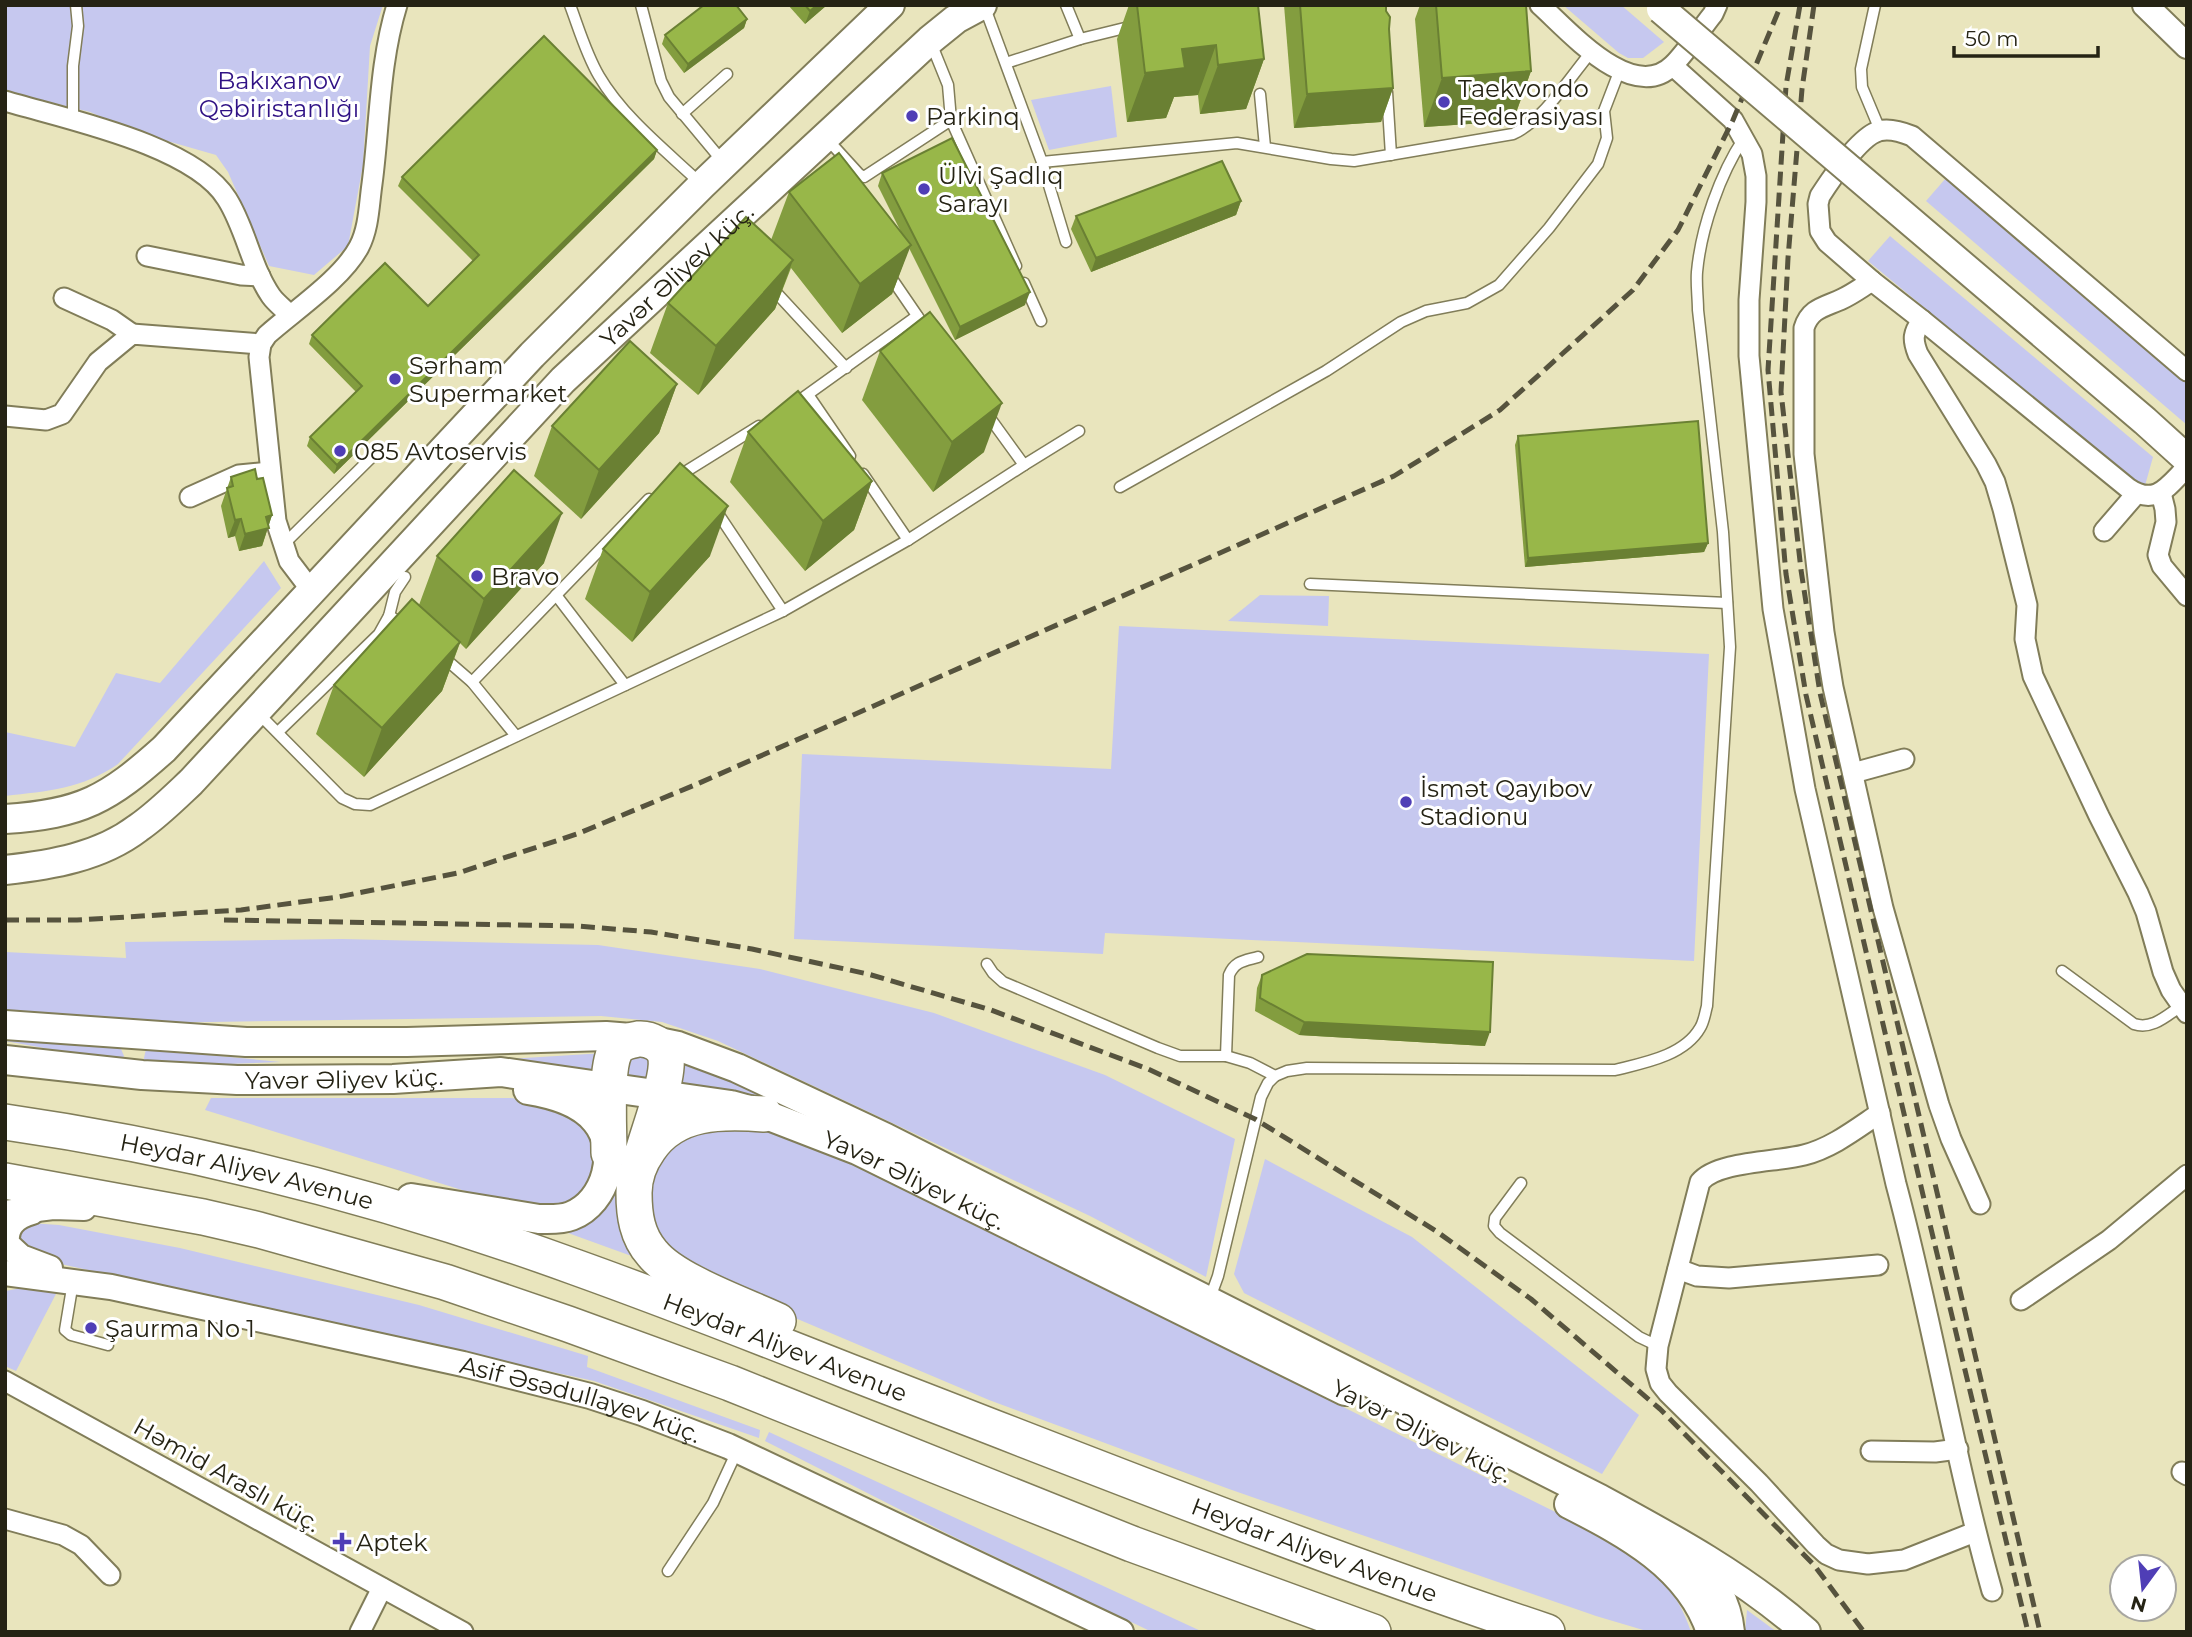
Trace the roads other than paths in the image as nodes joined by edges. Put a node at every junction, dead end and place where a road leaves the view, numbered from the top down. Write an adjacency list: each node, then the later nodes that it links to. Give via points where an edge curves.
1 (76, 5): 27 (lane)
2 (397, 5): 43 (street, via 386,41 365,232 350,260)
3 (570, 5): 35 (lane, via 600,77 626,111)
4 (641, 5): 25 (lane, via 661,81)
5 (890, 5): 34 (main road, Yavər Əliyev küç.)
6 (983, 5): 15 (main road, Yavər Əliyev küç.); 18 (lane)
7 (1066, 5): 14 (lane)
8 (1540, 5): 17 (street)
9 (1717, 5): 19 (street)
10 (1875, 5): 28 (lane, via 1861,69 1862,87)
11 (2146, 5): 16 (street)
12 (1659, 7): 59 (main road, bridge)
13 (1143, 24): 14 (lane)
14 (1080, 39): 18 (lane)
15 (930, 40): 26 (lane, via 948,85); 31 (main road, Yavər Əliyev küç.)
16 (2187, 46)
17 (1592, 51): 20 (street); 32 (lane, via 1524,129)
18 (1006, 64): 33 (lane)
19 (1673, 66): 20 (street, via 1647,77); 29 (street, via 1733,120)
20 (1619, 72): 66 (lane, via 1604,111 1607,138 1598,164 1499,285 1467,303 1426,311 1401,322 1326,372)
21 (727, 74): 25 (lane)
22 (1385, 75): 32 (lane)
23 (1260, 94): 30 (lane)
24 (5, 101): 27 (street)
25 (682, 114): 34 (lane)
26 (951, 120): 31 (lane, via 864,177); 46 (lane)
27 (73, 121): 39 (street, via 180,158 206,175 226,197)
28 (1880, 130): 41 (street, via 1866,138 1828,182 1818,204 1820,231 1827,242); 51 (street, via 1900,131 1922,143)
29 (1744, 137): 80 (lane, via 1718,185 1697,274); 108 (street, via 1756,176 1749,356 1773,609 1805,789)
30 (1265, 147): 32 (lane, via 1354,161); 33 (lane, via 1219,144)
31 (815, 152): 87 (main road, Yavər Əliyev küç., via 563,380)
32 (1391, 155)
33 (1042, 162): 36 (lane)
34 (724, 164): 35 (main road, Yavər Əliyev küç.)
35 (702, 185): 77 (main road, Yavər Əliyev küç., via 532,355)
36 (1066, 242)
37 (147, 256): 39 (street)
38 (880, 262): 44 (lane)
39 (260, 276): 43 (street, via 272,298)
40 (766, 281): 50 (lane)
41 (1872, 281): 45 (street); 91 (street, via 1813,311 1804,328 1802,351 1804,454 1814,555 1826,643)
42 (64, 298): 47 (street)
43 (290, 315): 49 (street)
44 (917, 316): 48 (lane); 50 (lane)
45 (1922, 320): 69 (street); 97 (street, via 1914,331 1918,354 1995,482 2027,605 2025,639 2033,676 2138,893 2163,972)
46 (1041, 321)
47 (132, 334): 49 (street); 55 (street, via 98,362 62,414 46,420)
48 (933, 337)
49 (261, 344): 63 (street, via 259,366)
50 (846, 368): 52 (lane)
51 (2187, 371)
52 (808, 396): 54 (lane); 73 (lane)
53 (978, 401): 60 (lane)
54 (787, 409)
55 (5, 416)
56 (765, 422): 62 (lane)
57 (1079, 431): 60 (lane)
58 (377, 452): 74 (lane)
59 (2187, 459)
60 (1024, 465): 73 (lane)
61 (2187, 467): 67 (street)
62 (688, 469): 64 (lane); 65 (lane)
63 (270, 472): 70 (street, via 239,475); 74 (street)
64 (695, 480)
65 (671, 481)
66 (1120, 487)
67 (2161, 493): 69 (street); 79 (street, via 2166,522 2158,555)
68 (654, 494): 78 (lane)
69 (2136, 494): 72 (street)
70 (190, 497)
71 (710, 501): 81 (lane)
72 (2104, 531)
73 (908, 540): 81 (lane)
74 (283, 545): 77 (street)
75 (405, 577): 82 (lane, via 394,592)
76 (1310, 584): 80 (lane)
77 (311, 590): 92 (main road, Yavər Əliyev küç., via 164,749 114,791 68,811)
78 (556, 595): 85 (lane); 86 (lane)
79 (2187, 596)
80 (1727, 603): 104 (lane, via 1730,647 1707,1006 1700,1028 1685,1044 1652,1061 1615,1070 1307,1068)
81 (783, 611): 86 (lane)
82 (389, 616): 83 (lane); 88 (lane, via 379,634)
83 (413, 629)
84 (432, 647): 85 (lane)
85 (471, 682): 89 (lane)
86 (625, 685): 89 (lane)
87 (257, 712): 88 (lane); 93 (main road, Yavər Əliyev küç., via 191,782 136,830 78,857)
88 (278, 732): 89 (lane, via 342,798 355,804 370,804)
89 (516, 736)
90 (1904, 759): 91 (street)
91 (1853, 773): 116 (street, via 1882,908 1936,1093)
92 (5, 819)
93 (5, 870)
94 (1258, 957): 101 (lane, via 1238,962 1229,975)
95 (987, 964): 101 (lane, via 1003,982 1158,1048 1181,1056)
96 (2062, 971): 97 (lane, via 2143,1027)
97 (2184, 1009)
98 (5, 1025): 99 (main road, Yavər Əliyev küç.)
99 (53, 1029): 100 (main road, Yavər Əliyev küç., via 246,1042); 103 (main road, via 118,1039 134,1048 133,1059 126,1066)
100 (644, 1039): 106 (highway, via 618,1047); 107 (highway, via 665,1054); 126 (main road, Yavər Əliyev küç., via 705,1055 828,1110)
101 (1226, 1056): 104 (lane)
102 (5, 1060): 103 (main road, Yavər Əliyev küç.)
103 (57, 1067): 105 (main road, Yavər Əliyev küç., via 196,1079)
104 (1275, 1076): 126 (lane, via 1261,1097)
105 (393, 1079): 106 (main road, Yavər Əliyev küç., via 501,1072); 111 (main road, via 524,1089 562,1098 595,1120)
106 (610, 1088): 107 (main road, Yavər Əliyev küç.); 111 (highway)
107 (660, 1094): 109 (main road, Yavər Əliyev küç.); 111 (highway)
108 (1880, 1113): 121 (street, via 1828,1147 1706,1175 1700,1182); 130 (street)
109 (764, 1114): 111 (highway, via 708,1114 680,1122); 146 (main road, Yavər Əliyev küç., via 857,1150 1584,1512 1670,1568 1699,1603)
110 (5, 1122): 112 (highway, Heydar Aliyev Avenue)
111 (624, 1157): 112 (main road, via 584,1208 555,1220 482,1212); 133 (highway, via 634,1183 637,1227 653,1256 669,1267)
112 (238, 1166): 133 (highway, Heydar Aliyev Avenue, via 388,1206 572,1266)
113 (2187, 1175): 125 (street, via 2109,1240)
114 (5, 1181): 119 (highway)
115 (1521, 1183): 128 (lane, via 1495,1217 1494,1226 1639,1337)
116 (1980, 1204)
117 (53, 1207): 118 (street); 119 (street); 124 (street, via 18,1217 8,1229 7,1244 37,1264)
118 (5, 1213)
119 (204, 1217): 145 (highway, via 445,1282 568,1324 730,1383 1132,1544)
120 (1878, 1265): 121 (street, via 1729,1278)
121 (1678, 1269): 128 (street)
122 (5, 1273): 123 (street, Asif Əsədullayev küç.)
123 (73, 1282): 124 (street, Asif Əsədullayev küç.); 127 (lane, via 65,1330)
124 (111, 1287): 131 (street, Asif Əsədullayev küç., via 546,1384 642,1413)
125 (2021, 1300)
126 (1209, 1301): 136 (main road, Yavər Əliyev küç.)
127 (108, 1345)
128 (1658, 1346): 135 (street, via 1660,1383 1826,1554 1851,1563 1885,1563)
129 (5, 1381): 139 (street, Həmid Araslı küç.)
130 (1958, 1449): 132 (street); 135 (street)
131 (738, 1451): 137 (lane, via 713,1503); 144 (street, Asif Əsədullayev küç.)
132 (1871, 1451)
133 (1073, 1458): 141 (highway, Heydar Aliyev Avenue, via 1308,1549)
134 (5, 1519): 138 (street, via 63,1535 81,1545)
135 (1975, 1532): 140 (street)
136 (1674, 1540): 147 (main road, via 1714,1584); 148 (main road, Yavər Əliyev küç., via 1750,1587)
137 (668, 1571)
138 (110, 1575)
139 (382, 1588): 142 (street); 143 (street, Həmid Araslı küç.)
140 (1992, 1591)
141 (1534, 1627)
142 (360, 1632)
143 (463, 1632)
144 (1121, 1632)
145 (1373, 1632)
146 (1711, 1632)
147 (1730, 1632)
148 (1806, 1632)

